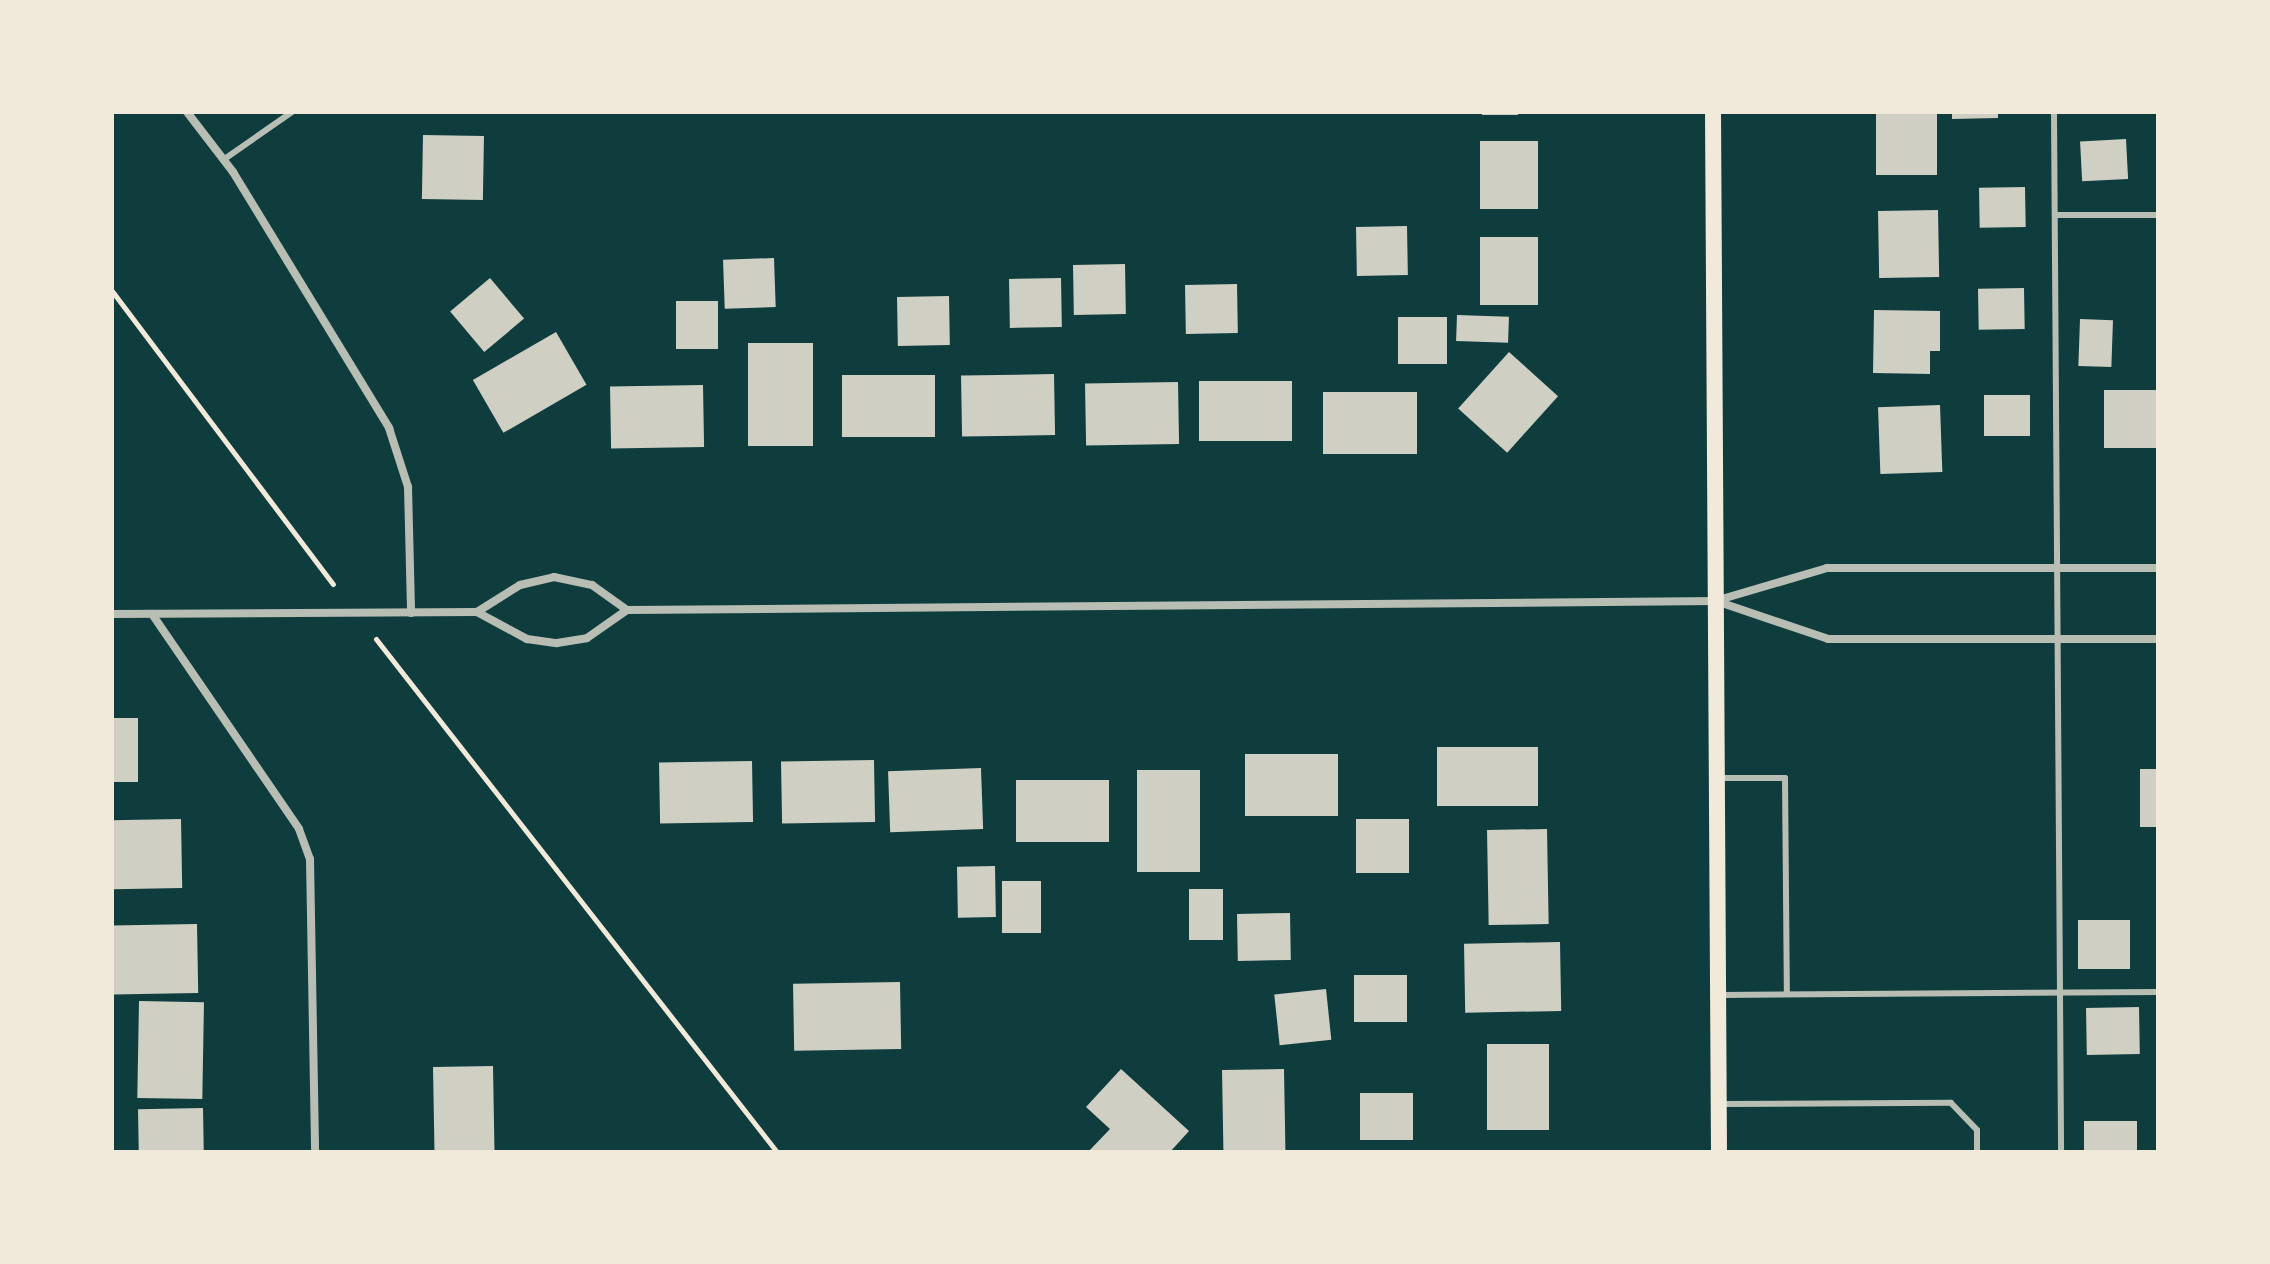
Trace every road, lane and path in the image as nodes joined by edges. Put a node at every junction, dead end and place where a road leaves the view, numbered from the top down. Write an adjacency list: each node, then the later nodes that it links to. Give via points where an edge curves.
1 (187, 112): 5 (street)
2 (292, 112): 5 (lane)
3 (1713, 112): 12 (main road)
4 (2054, 112): 6 (lane)
5 (223, 160): 15 (street, via 389,428 408,487)
6 (2055, 215): 7 (lane); 9 (lane)
7 (2158, 215)
8 (112, 291): 11 (path)
9 (2057, 568): 10 (street); 12 (street, via 1827,568); 18 (lane)
10 (2158, 568)
11 (338, 590)
12 (1715, 601): 13 (street); 18 (street, via 1828,639); 21 (main road)
13 (627, 610): 14 (street, via 587,638 557,643 527,639); 14 (street, via 592,585 554,577 520,585)
14 (477, 612): 15 (street)
15 (411, 613): 17 (street)
16 (112, 614): 17 (street)
17 (152, 614): 27 (street, via 299,829 310,859)
18 (2058, 639): 19 (street); 22 (lane)
19 (2158, 639)
20 (379, 643): 28 (path)
21 (1717, 778): 24 (lane, via 1785,778); 25 (main road)
22 (2060, 992): 23 (lane); 24 (lane); 31 (lane)
23 (2158, 992)
24 (1787, 994): 25 (lane)
25 (1718, 995): 26 (main road)
26 (1718, 1104): 29 (main road); 30 (lane, via 1951,1103 1977,1130)
27 (315, 1152)
28 (777, 1152)
29 (1719, 1152)
30 (1977, 1152)
31 (2061, 1152)

